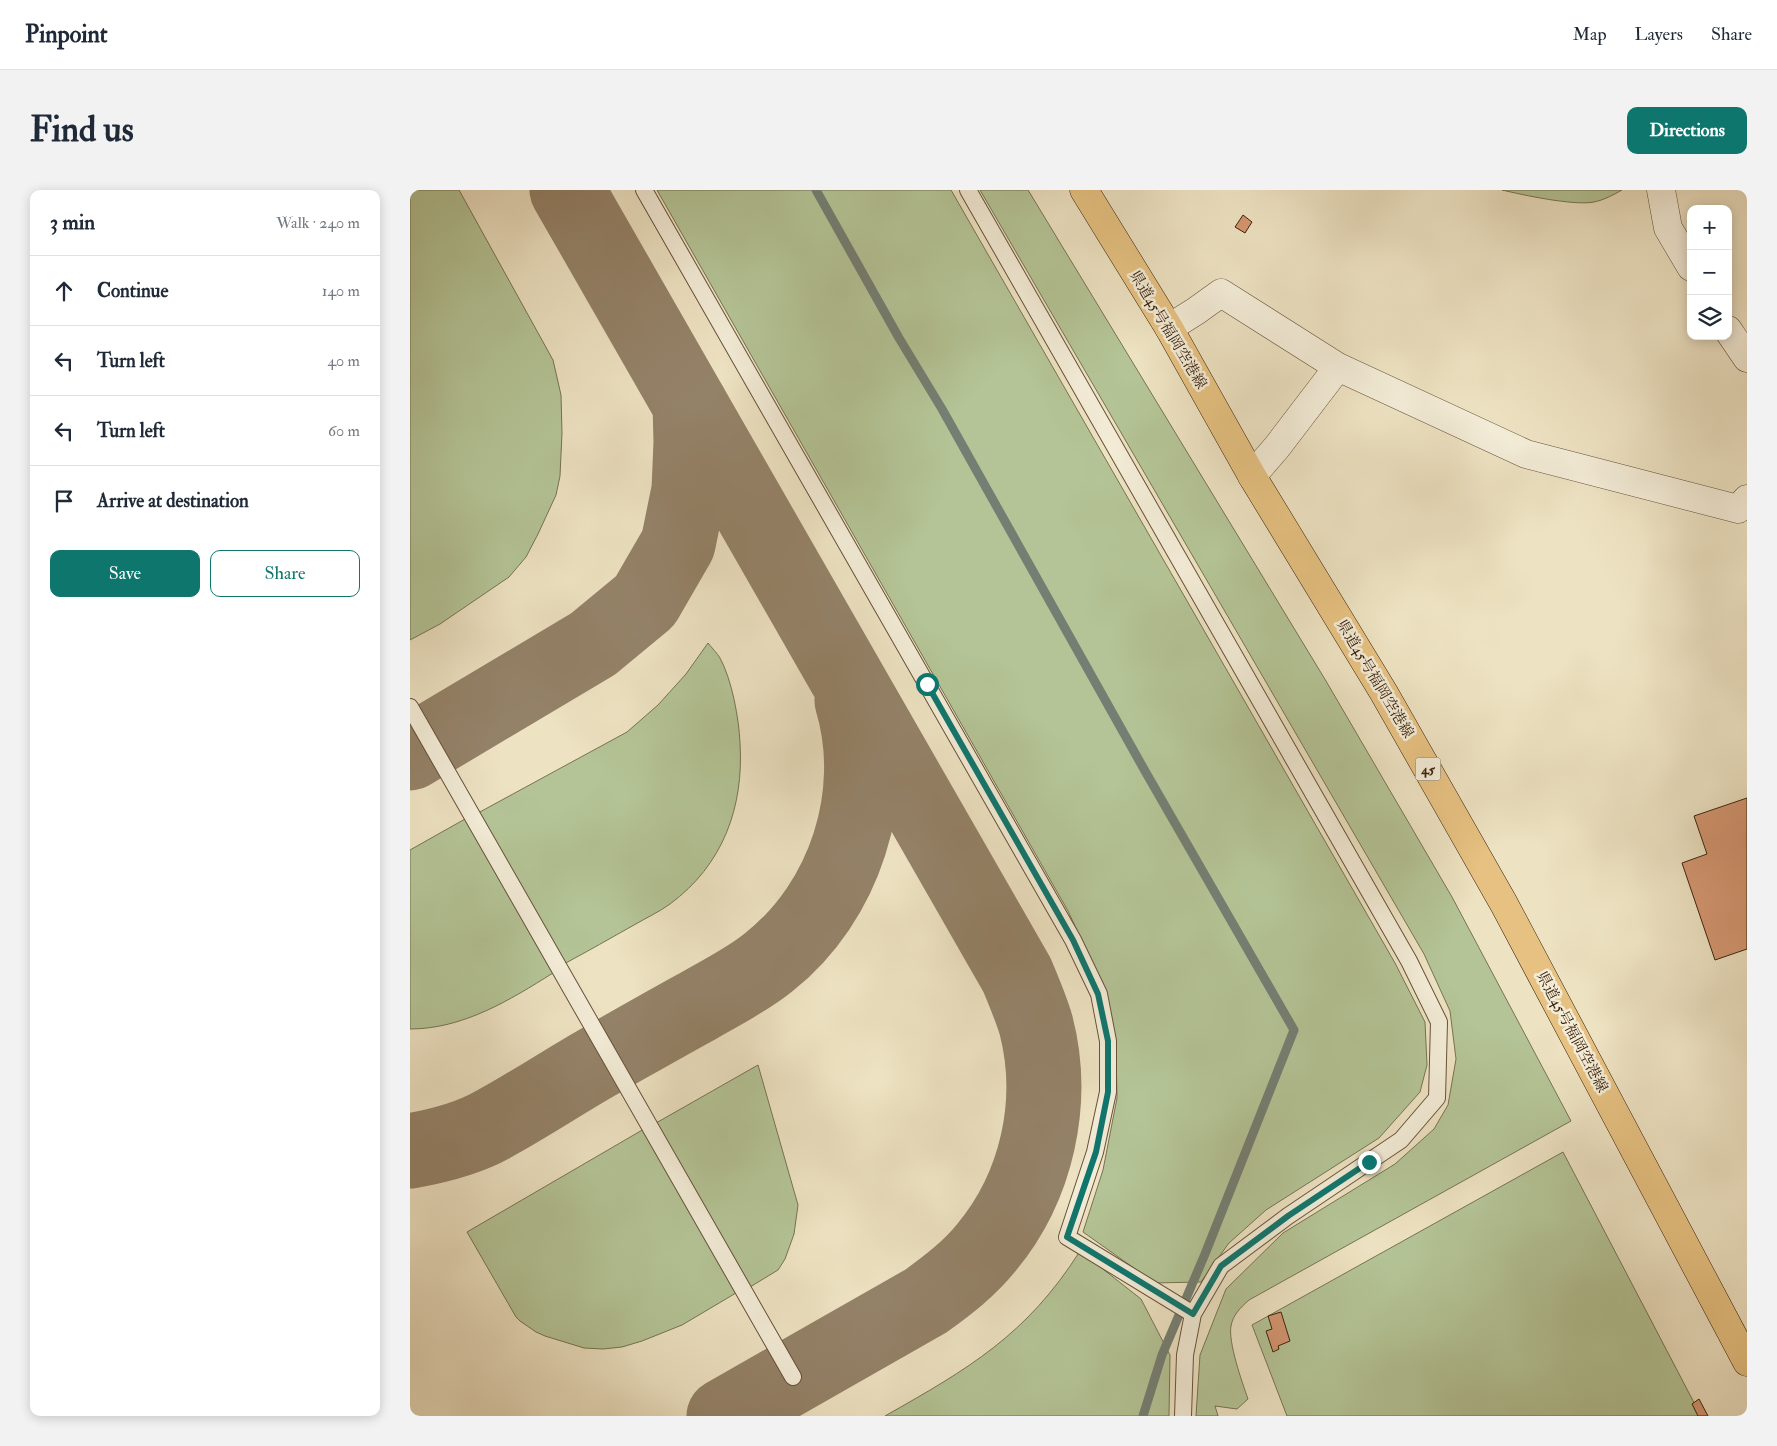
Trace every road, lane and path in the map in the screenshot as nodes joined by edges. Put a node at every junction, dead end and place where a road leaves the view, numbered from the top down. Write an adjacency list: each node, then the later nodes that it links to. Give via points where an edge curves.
1 (644, 190): 13 (lane, via 1068,931 1098,994 1108,1041 1108,1092 1096,1152 1067,1237)
2 (968, 190): 13 (lane, via 1410,961 1439,1022 1437,1098 1401,1140 1288,1216 1221,1266)
3 (1084, 190): 6 (main road, 県道45号福岡空港線 / 45)
4 (1661, 190): 5 (street, via 1668,228)
5 (1687, 260)
6 (1168, 328): 9 (street, via 1221,292); 10 (main road, 県道45号福岡空港線 / 45)
7 (1732, 336): 8 (street)
8 (1747, 358)
9 (1338, 367): 10 (street); 11 (street, via 1526,454 1738,509)
10 (1252, 476): 14 (main road, 県道45号福岡空港線 / 45, via 1384,693 1504,904)
11 (1747, 499)
12 (410, 707): 15 (lane)
13 (1193, 1314): 16 (lane, via 1185,1355)
14 (1747, 1362)
15 (793, 1377)
16 (1182, 1416)

